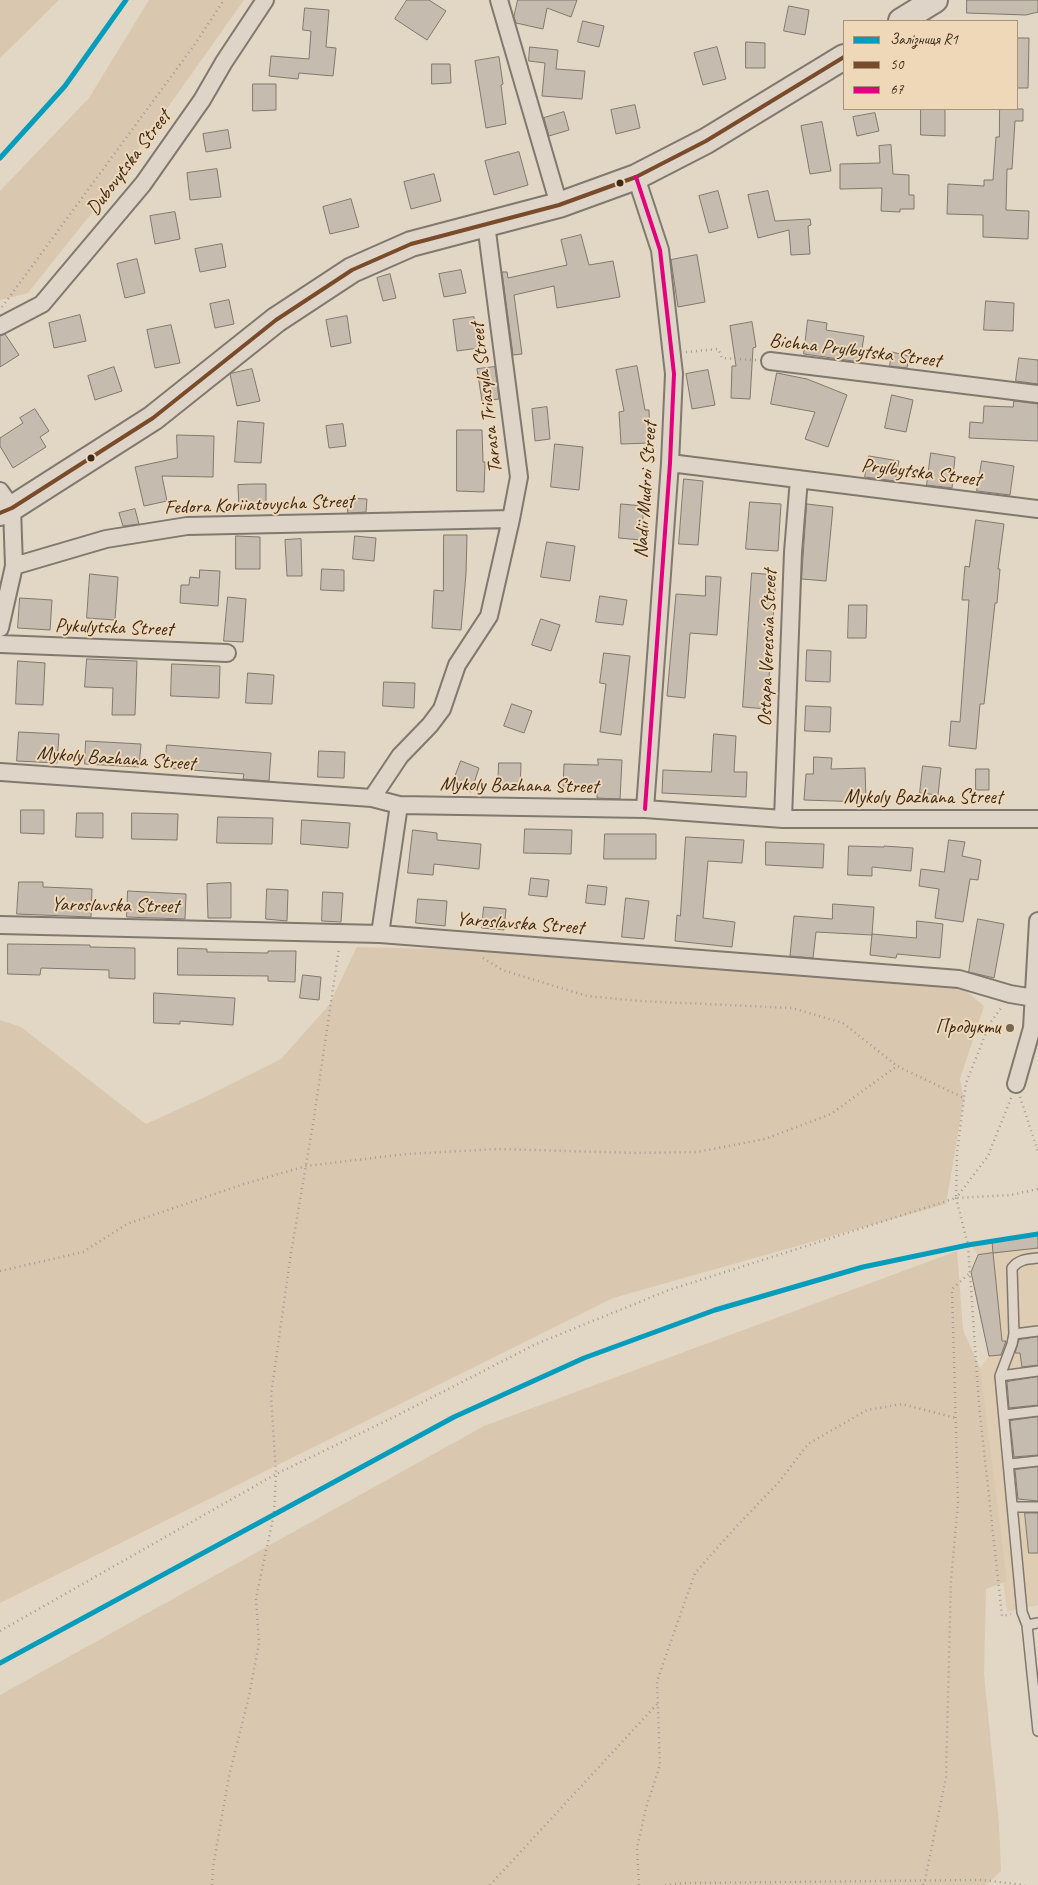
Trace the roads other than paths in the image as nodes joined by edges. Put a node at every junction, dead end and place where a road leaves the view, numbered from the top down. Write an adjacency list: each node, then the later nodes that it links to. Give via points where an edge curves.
1 (265, 0): 9 (street, Dubovytska Street, via 202,100 143,184 42,304)
2 (499, 0): 7 (street)
3 (935, 0): 4 (main road)
4 (903, 20)
5 (843, 58): 6 (main road, via 706,141)
6 (636, 177): 7 (main road); 12 (street, Nadii Mudroi Street, via 660,250 673,353)
7 (560, 206): 8 (main road)
8 (486, 224): 14 (main road, via 411,244 352,270 276,320 153,418); 16 (street, Tarasa Triasyla Street, via 519,477)
9 (0, 326)
10 (770, 361): 11 (street, Bichna Prylbytska Street)
11 (1038, 394)
12 (670, 462): 13 (street, Prylbytska Street); 24 (street, Nadii Mudroi Street)
13 (799, 479): 15 (street, Prylbytska Street); 25 (street, Ostapa Veresaia Street, via 793,552)
14 (4, 504): 17 (street)
15 (1038, 509)
16 (511, 519): 17 (street, Fedora Koriiatovycha Street, via 187,526 106,539); 22 (street, Tarasa Triasyla Street, via 489,616 457,665 442,709 400,756)
17 (14, 566): 18 (street)
18 (0, 628)
19 (0, 644): 20 (street, Pykulytska Street)
20 (227, 653)
21 (0, 772): 22 (street, Mykoly Bazhana Street)
22 (372, 798): 23 (street, Mykoly Bazhana Street)
23 (399, 805): 24 (street, Mykoly Bazhana Street); 29 (street)
24 (645, 809): 25 (street, Mykoly Bazhana Street)
25 (783, 819): 26 (street, Mykoly Bazhana Street)
26 (1038, 819)
27 (1038, 921): 30 (street)
28 (0, 924): 29 (street, Yaroslavska Street)
29 (380, 934): 30 (street, Yaroslavska Street, via 959,979)
30 (1034, 998): 31 (street, via 1032,1028)
31 (1016, 1084)
32 (1038, 1258): 34 (lane, via 1017,1262 1012,1268)
33 (1038, 1331): 34 (lane)
34 (1014, 1334): 36 (lane)
35 (1038, 1371): 36 (lane)
36 (1000, 1376): 38 (lane)
37 (1038, 1411): 38 (lane)
38 (1004, 1415): 40 (lane)
39 (1038, 1461): 40 (lane)
40 (1010, 1464): 41 (lane)
41 (1013, 1507): 42 (lane); 44 (lane, via 1022,1612)
42 (1038, 1507)
43 (1038, 1623): 44 (lane)
44 (1027, 1625): 45 (lane)
45 (1038, 1731)

